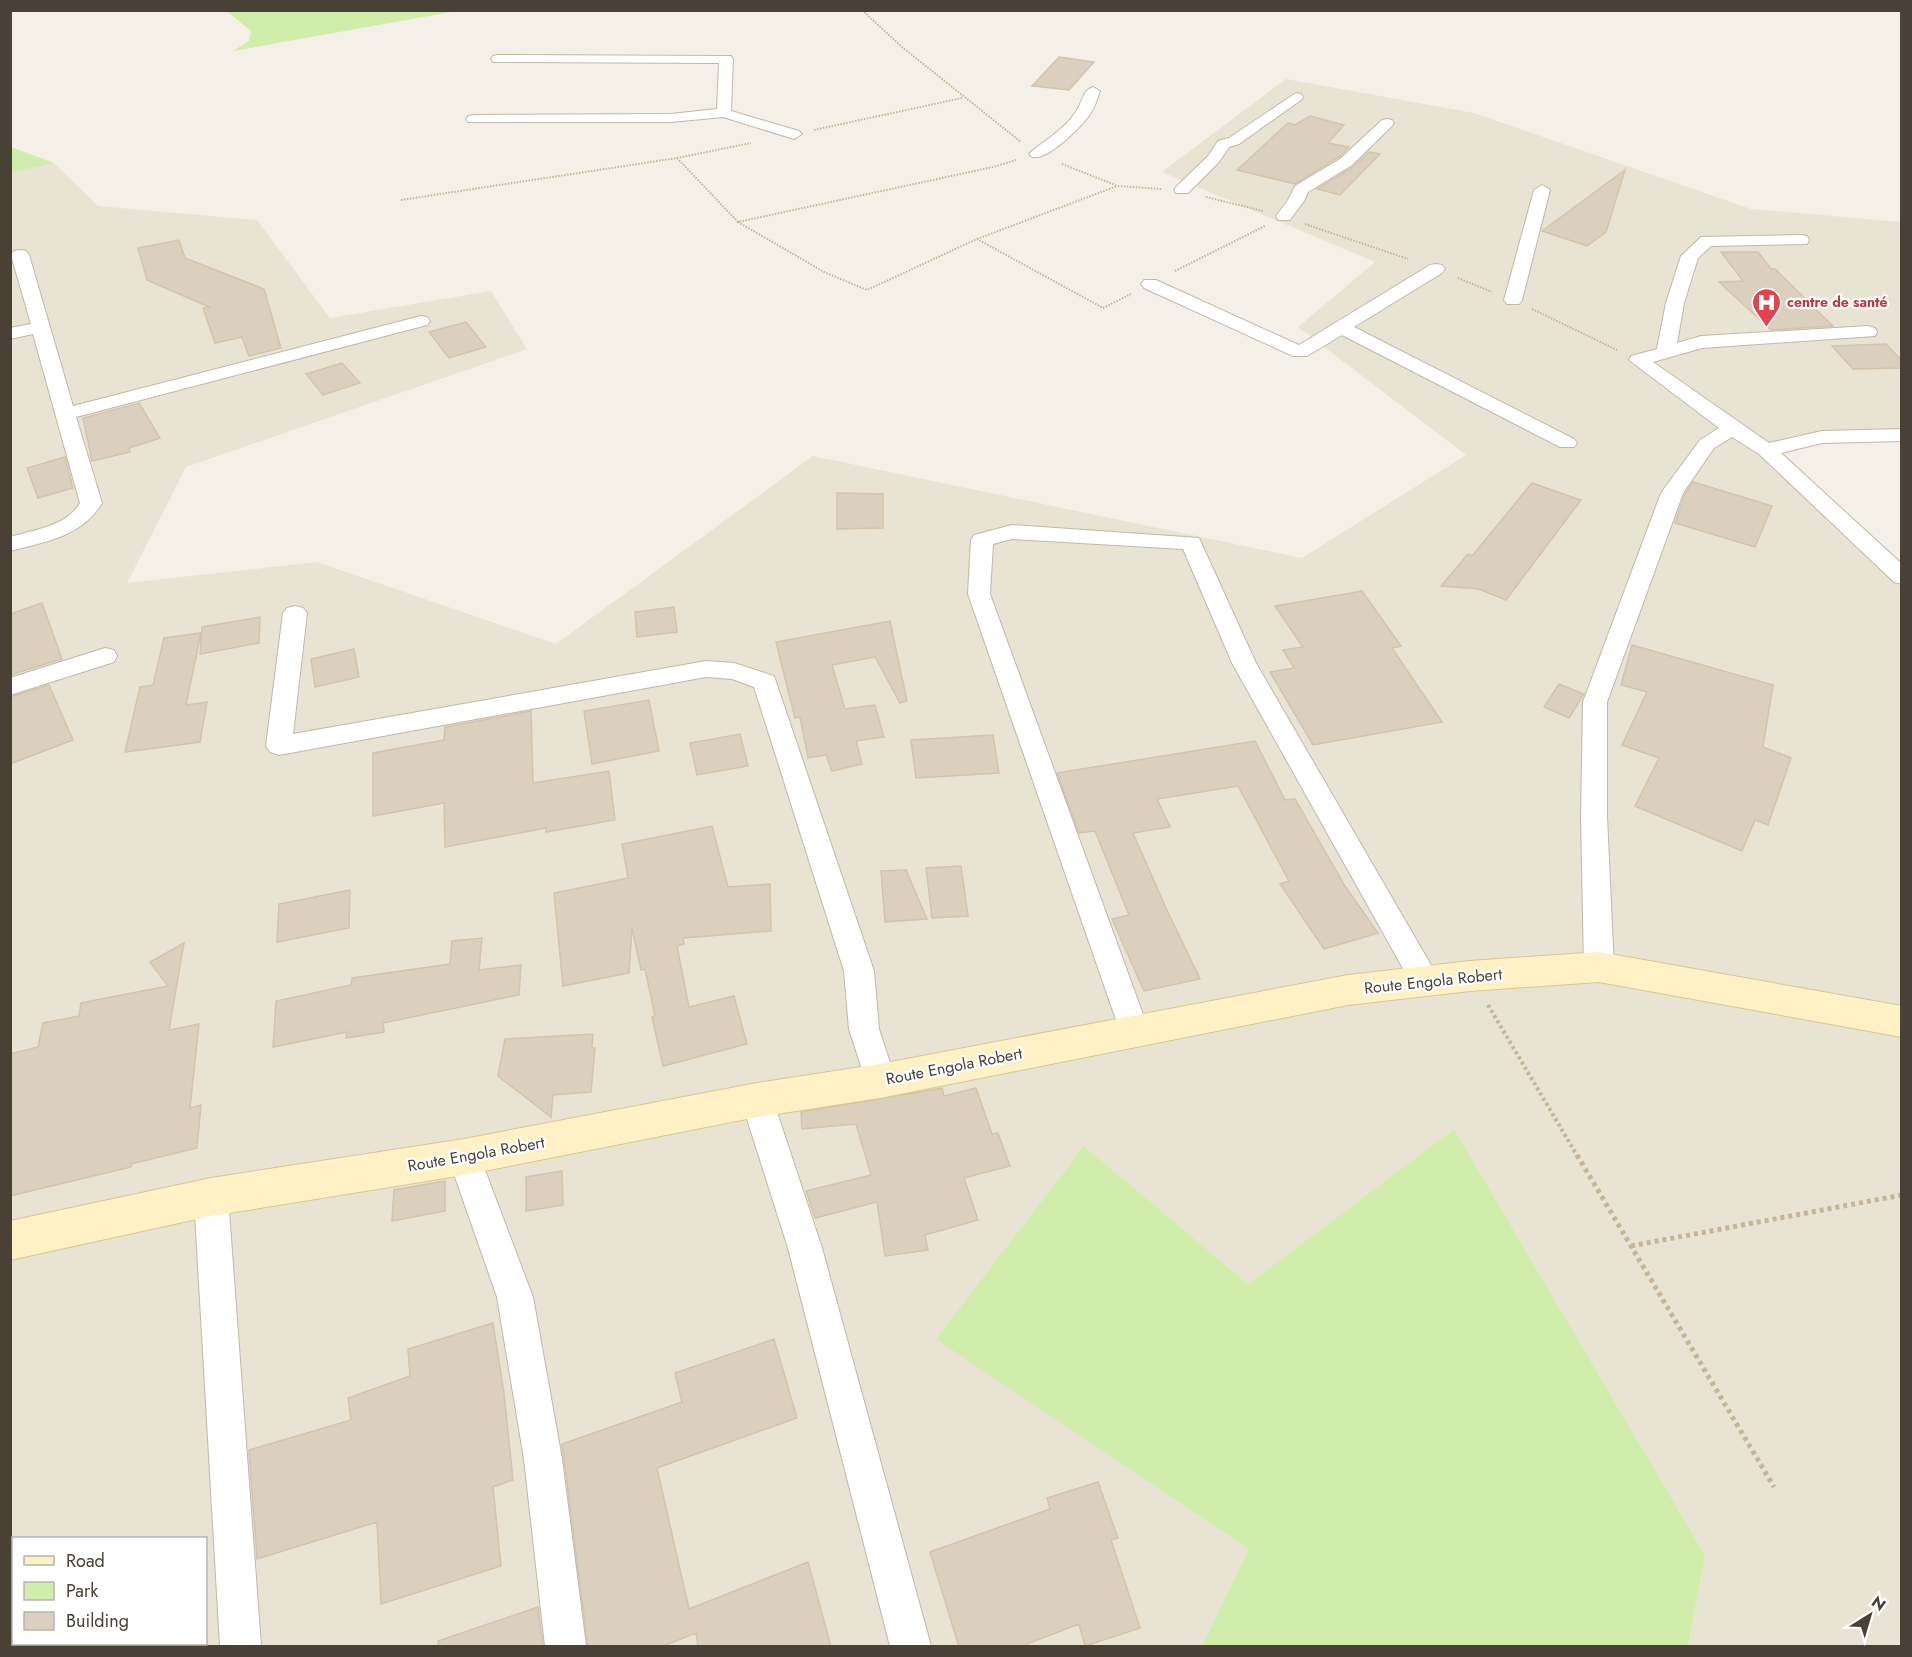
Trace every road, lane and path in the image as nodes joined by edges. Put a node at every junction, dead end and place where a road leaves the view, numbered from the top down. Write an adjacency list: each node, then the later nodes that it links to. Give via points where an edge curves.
1 (862, 10): 5 (path)
2 (498, 59): 6 (street, via 726,59)
3 (1093, 91): 10 (street, via 1083,114)
4 (1296, 97): 13 (street, via 1234,141 1223,144 1214,159)
5 (963, 98): 9 (path); 10 (path)
6 (724, 113): 7 (street, via 671,118); 9 (street)
7 (472, 118)
8 (1387, 123): 16 (street, via 1346,162 1301,189)
9 (794, 134): 11 (path)
10 (1036, 154): 12 (path); 17 (path, via 993,167)
11 (677, 158): 15 (path); 17 (path)
12 (1118, 186): 13 (path); 18 (path)
13 (1182, 190): 16 (path)
14 (1542, 190): 23 (street)
15 (401, 200)
16 (1284, 216): 21 (path); 22 (path)
17 (738, 222): 18 (path, via 824,272 867,290)
18 (977, 239): 22 (path, via 1103,308)
19 (1801, 240): 29 (street, via 1707,241 1689,256)
20 (20, 255): 25 (street)
21 (1436, 269): 23 (path); 26 (street)
22 (1150, 284): 26 (street, via 1300,352)
23 (1513, 300): 30 (path)
24 (421, 321): 31 (street)
25 (41, 327): 28 (street); 31 (street)
26 (1341, 327): 34 (street)
27 (1868, 332): 29 (street, via 1701,342)
28 (10, 334)
29 (1666, 352): 30 (street)
30 (1638, 360): 32 (street)
31 (66, 414): 36 (street, via 91,502 87,514 68,526)
32 (1732, 428): 35 (street); 41 (street, via 1707,444 1672,493 1596,702 1594,817)
33 (1902, 435): 35 (street, via 1822,436)
34 (1567, 443)
35 (1766, 450): 37 (street)
36 (10, 543)
37 (1902, 577)
38 (295, 613): 46 (street, via 279,746 706,669 734,671 765,682 859,971 864,1029)
39 (105, 656): 40 (street)
40 (10, 687)
41 (1599, 968): 42 (street, Route Engola Robert); 44 (street, Route Engola Robert)
42 (1470, 976): 43 (street, Route Engola Robert); 52 (path)
43 (1425, 981): 45 (street, Route Engola Robert, via 1348,990); 45 (street, via 1244,663 1191,543 1012,532 982,540 979,594)
44 (1902, 1022)
45 (1134, 1030): 46 (street, Route Engola Robert)
46 (880, 1081): 47 (street, Route Engola Robert)
47 (757, 1100): 48 (street, Route Engola Robert); 56 (street, via 805,1248)
48 (464, 1157): 50 (street, Route Engola Robert); 55 (street, via 515,1297 543,1459)
49 (1902, 1195): 52 (path)
50 (211, 1197): 51 (street, Route Engola Robert); 54 (street)
51 (10, 1241)
52 (1631, 1246): 53 (path)
53 (1774, 1487)
54 (242, 1647)
55 (566, 1647)
56 (912, 1647)

